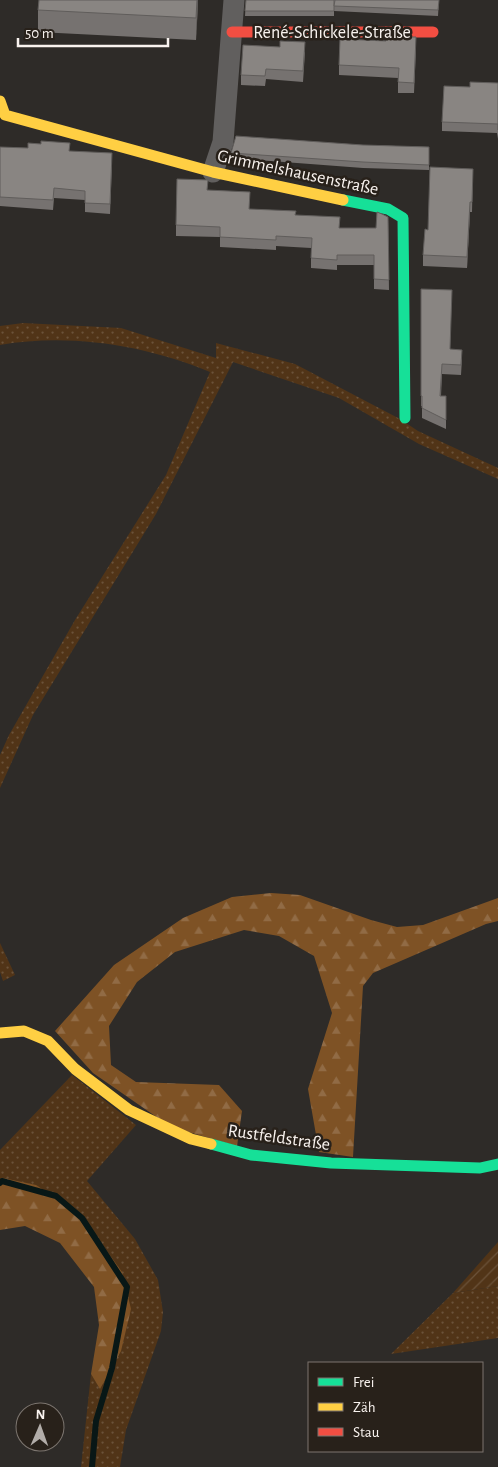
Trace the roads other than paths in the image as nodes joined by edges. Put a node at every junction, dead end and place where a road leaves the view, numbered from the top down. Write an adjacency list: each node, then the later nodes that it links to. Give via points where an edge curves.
1 (234, 0): 2 (street, René-Schickele-Straße)
2 (232, 32): 3 (street, René-Schickele-Straße); 5 (street, René-Schickele-Straße, via 224,142)
3 (433, 32)
4 (0, 101): 5 (street, Grimmelshausenstraße, via 5,115)
5 (213, 172): 6 (street, Grimmelshausenstraße, via 388,208 403,218)
6 (405, 418)
7 (0, 1033): 8 (street, Rustfeldstraße, via 24,1031 48,1041 75,1069 129,1110 200,1142 251,1155 331,1163 480,1168)
8 (498, 1164)

